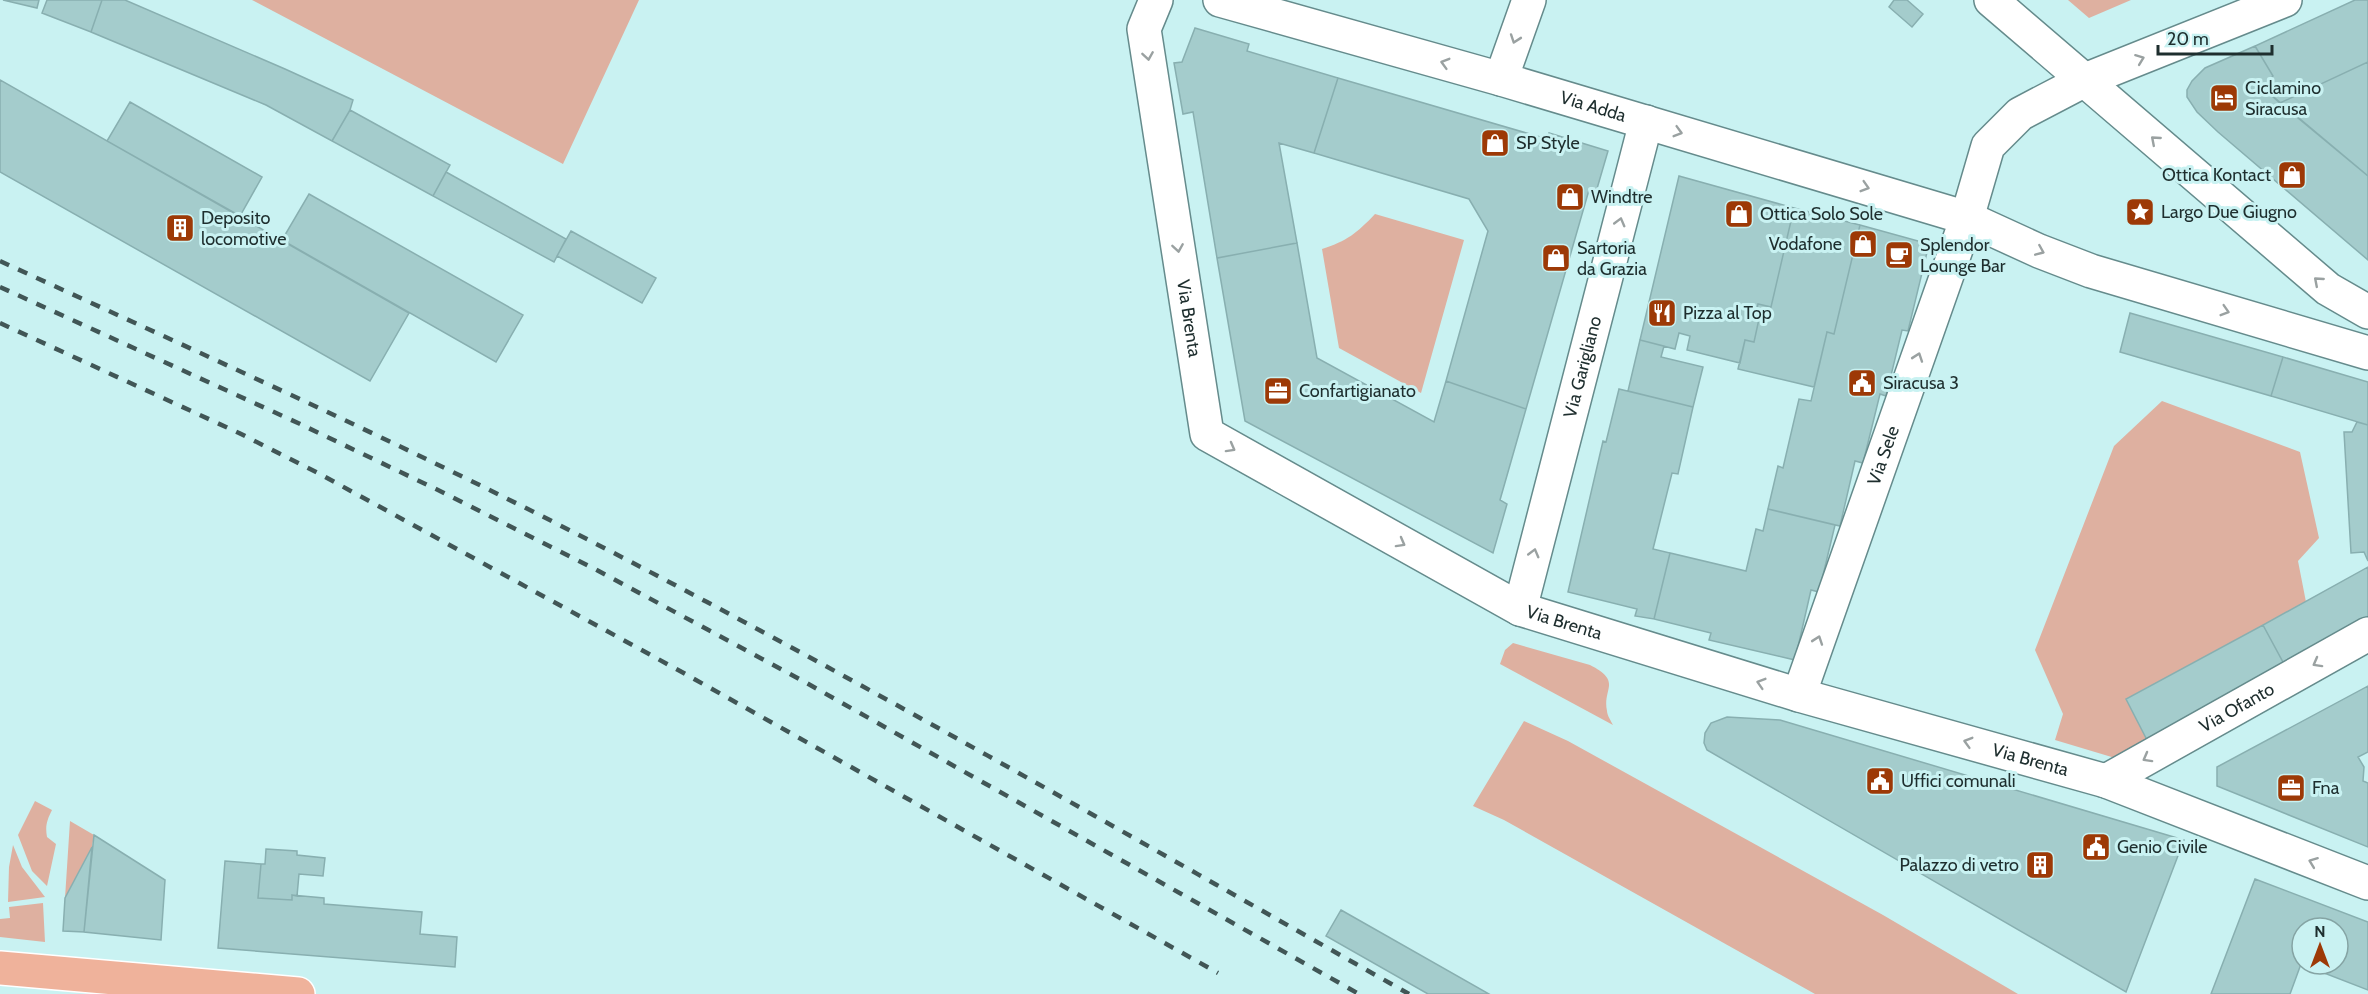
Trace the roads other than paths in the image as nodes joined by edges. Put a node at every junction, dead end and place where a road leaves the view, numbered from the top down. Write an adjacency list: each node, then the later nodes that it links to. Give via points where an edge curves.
1 (1156, 0): 13 (street, Via Brenta, one-way to 13, via 1144,29 1207,434)
2 (1220, 0): 6 (street, Via Adda, one-way to 2)
3 (1529, 0): 6 (street, one-way to 6)
4 (1991, 0): 7 (street)
5 (2284, 0): 7 (street, Via Sele, one-way to 5)
6 (1502, 79): 8 (street, Via Adda)
7 (2085, 80): 9 (street, Via Sele, via 2020,114 1988,146); 10 (street, one-way to 7, via 2328,289)
8 (1646, 122): 9 (street, Via Adda, one-way to 9); 13 (street, Via Garigliano, one-way to 8)
9 (1967, 218): 11 (street, Via Adda, one-way to 11, via 2091,271); 15 (street, Via Sele, one-way to 9)
10 (2357, 306): 11 (street, via 2345,313 2331,333)
11 (2319, 338): 12 (street, Via Adda)
12 (2368, 352)
13 (1520, 609): 15 (street, Via Brenta, one-way to 13)
14 (2368, 634): 16 (street, Via Ofanto, one-way to 16)
15 (1799, 695): 16 (street, Via Brenta, one-way to 15)
16 (2106, 781): 17 (street, Via Brenta, one-way to 16)
17 (2368, 883)
18 (0, 968): 19 (main road)
19 (298, 994)

